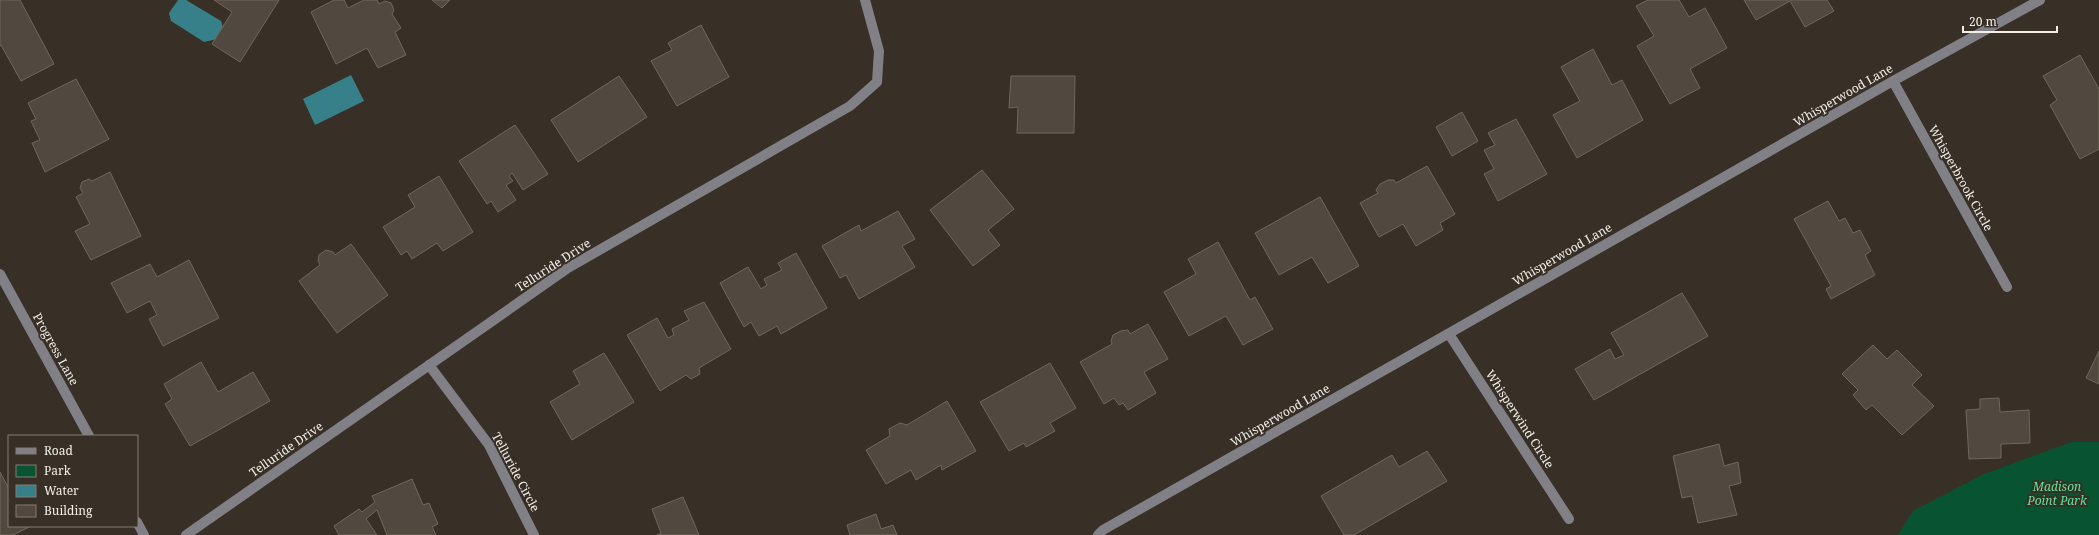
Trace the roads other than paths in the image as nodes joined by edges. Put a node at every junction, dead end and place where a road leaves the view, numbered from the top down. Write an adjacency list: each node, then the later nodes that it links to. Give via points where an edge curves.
1 (865, 0): 7 (street, Telluride Drive, via 879,51 877,82 850,106 568,268)
2 (2040, 0): 3 (street, Whisperwood Lane)
3 (1893, 81): 5 (street, Whisperbrook Circle); 6 (street, Whisperwood Lane)
4 (0, 274): 8 (street, Progress Lane)
5 (2007, 287)
6 (1449, 334): 9 (street, Whisperwind Circle); 14 (street, Whisperwood Lane)
7 (429, 365): 12 (street, Telluride Drive); 13 (street, Telluride Circle, via 489,445)
8 (89, 435)
9 (1569, 519)
10 (138, 524): 11 (street)
11 (144, 535)
12 (186, 535)
13 (534, 535)
14 (1098, 535)

